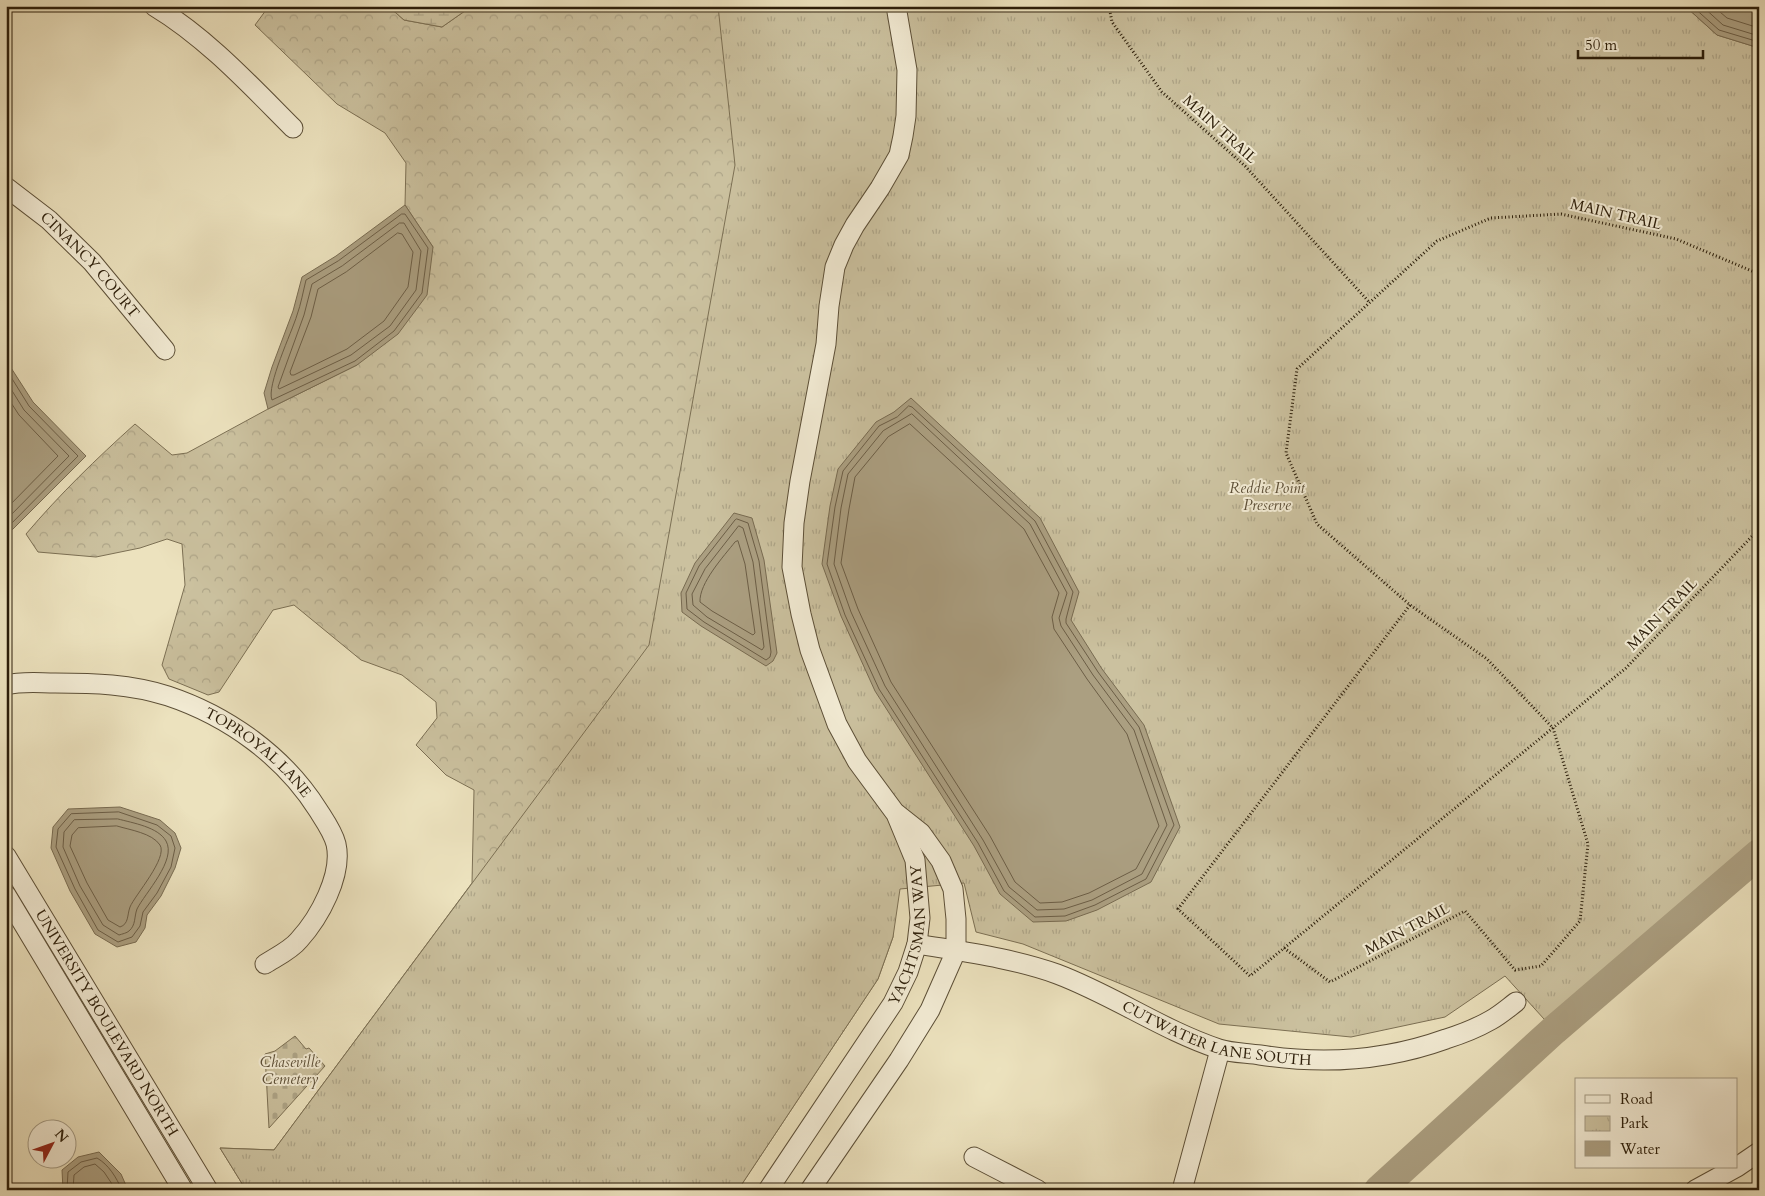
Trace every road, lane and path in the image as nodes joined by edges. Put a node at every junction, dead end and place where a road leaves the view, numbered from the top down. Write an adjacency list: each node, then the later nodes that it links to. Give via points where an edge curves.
1 (154, 6): 4 (street, via 227,62)
2 (896, 6): 13 (street, via 907,70 903,136 899,155 855,225 835,267 826,344 797,498 792,567 810,650 836,724 858,762)
3 (1109, 6): 7 (path, MAIN TRAIL, via 1112,22 1162,92 1245,166)
4 (293, 128)
5 (6, 187): 8 (street, CINANCY COURT, via 49,220 92,262)
6 (1759, 274): 7 (path, MAIN TRAIL, via 1676,239 1561,214 1490,218 1437,241)
7 (1370, 303): 10 (path, MAIN TRAIL, via 1297,369 1286,453 1317,524)
8 (165, 350)
9 (1759, 529): 12 (path, MAIN TRAIL, via 1626,668)
10 (1410, 605): 12 (path, MAIN TRAIL, via 1487,659); 17 (path, MAIN TRAIL, via 1178,909 1250,976)
11 (6, 685): 19 (street, TOPROYAL LANE, via 105,683 169,696 210,713 250,737 308,794 336,844 332,886 298,941)
12 (1553, 728): 17 (path, MAIN TRAIL); 17 (path, MAIN TRAIL, via 1588,844 1580,921 1541,966 1515,970 1464,912 1330,982)
13 (896, 814): 16 (street, YACHTSMAN WAY, via 915,860 920,918); 18 (street, YACHTSMAN WAY, via 921,833 941,861 953,889)
14 (6, 856): 27 (street, UNIVERSITY BOULEVARD NORTH)
15 (6, 895): 26 (street, UNIVERSITY BOULEVARD NORTH)
16 (917, 944): 18 (street, CUTWATER LANE SOUTH); 28 (street, YACHTSMAN WAY, via 894,1003)
17 (1284, 948)
18 (956, 950): 21 (street, CUTWATER LANE SOUTH, via 1019,962 1057,974 1096,990 1154,1022); 29 (street, YACHTSMAN WAY, via 930,1010)
19 (265, 964)
20 (1516, 1002): 21 (street, CUTWATER LANE SOUTH, via 1472,1030 1400,1054 1334,1061 1294,1060)
21 (1220, 1050): 31 (street)
22 (1759, 1152): 24 (street)
23 (974, 1157): 30 (street)
24 (1738, 1166)
25 (1735, 1168): 32 (street)
26 (183, 1190)
27 (208, 1190)
28 (768, 1190)
29 (810, 1190)
30 (1038, 1190)
31 (1182, 1190)
32 (1696, 1190)

